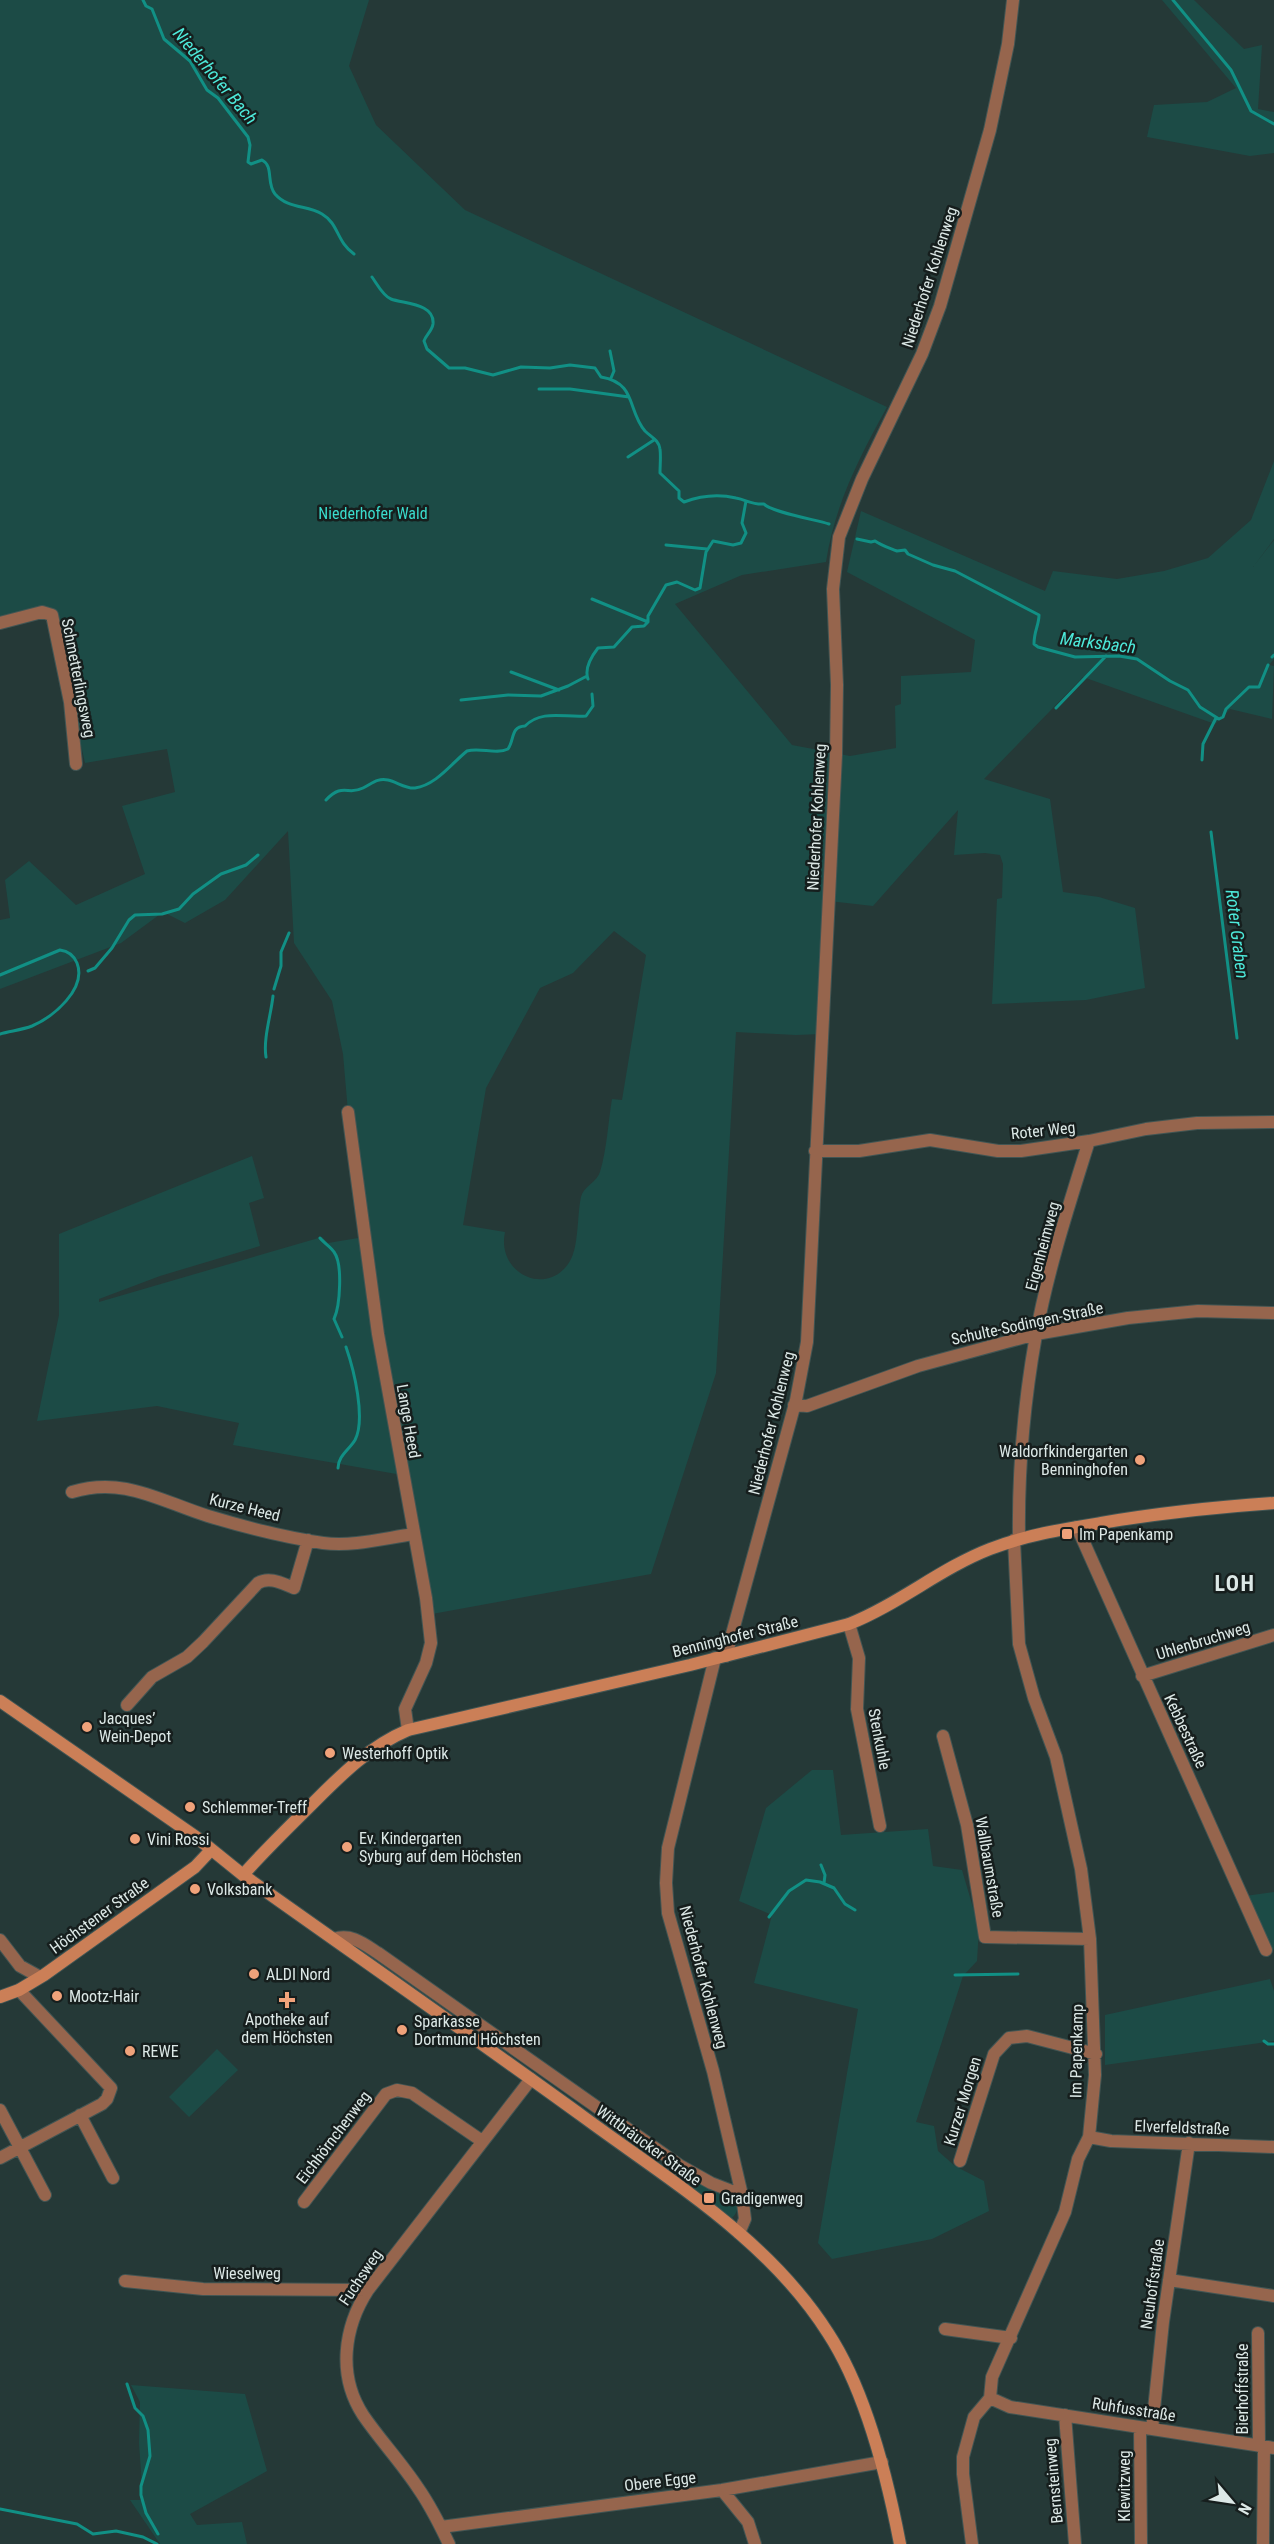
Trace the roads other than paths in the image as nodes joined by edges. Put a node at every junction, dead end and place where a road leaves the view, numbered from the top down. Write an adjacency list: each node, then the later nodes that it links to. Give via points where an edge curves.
1 (1013, 0): 7 (street, Niederhofer Kohlenweg, via 990,130 940,306 899,405 845,517 835,553 832,589 836,754)
2 (0, 623): 3 (street, Schmetterlingsweg, via 42,612 52,615)
3 (76, 764)
4 (348, 1112): 14 (street, Lange Heed, via 378,1334)
5 (1274, 1122): 6 (street, Roter Weg, via 1187,1124)
6 (1089, 1141): 7 (street, Roter Weg, via 1021,1151 930,1140 859,1151); 9 (street, Eigenheimweg, via 1057,1245)
7 (815, 1151): 10 (street, Niederhofer Kohlenweg, via 807,1342)
8 (1274, 1313): 9 (street, Schulte-Sodingen-Straße, via 1198,1311)
9 (1036, 1334): 10 (street, Schulte-Sodingen-Straße, via 918,1366 807,1406); 16 (street, Eigenheimweg, via 1023,1428)
10 (795, 1405): 19 (street, Niederhofer Kohlenweg)
11 (72, 1492): 15 (street, Kurze Heed, via 100,1486 121,1487 208,1516)
12 (1274, 1503): 13 (main road, Benninghofer Straße)
13 (1077, 1527): 16 (main road, Benninghofer Straße); 20 (street, Kebbestraße)
14 (414, 1534): 15 (street, Kurze Heed, via 358,1543); 23 (street, Lange Heed, via 431,1643 405,1709)
15 (308, 1540): 22 (street, via 294,1588 270,1580 258,1583 187,1657 152,1677)
16 (1016, 1540): 17 (main road, Benninghofer Straße, via 967,1559); 29 (street, Im Papenkamp, via 1017,1635 1056,1757 1081,1869)
17 (849, 1624): 19 (main road, Benninghofer Straße); 25 (street, Stenkuhle, via 859,1658 857,1709)
18 (1274, 1635): 20 (street, Uhlenbruchweg)
19 (720, 1657): 23 (main road, Benninghofer Straße); 48 (street, Niederhofer Kohlenweg, via 670,1839 666,1883 668,1913 713,2071)
20 (1142, 1676): 31 (street, Kebbestraße)
21 (0, 1701): 26 (main road, Wittbräucker Straße)
22 (127, 1705)
23 (408, 1730): 27 (main road, Benninghofer Straße, via 355,1763)
24 (943, 1736): 29 (street, Wallbaumstraße, via 967,1825 985,1937)
25 (880, 1826)
26 (212, 1850): 27 (main road, Wittbräucker Straße); 32 (main road, Höchstener Straße, via 195,1867)
27 (243, 1875): 28 (main road, Wittbräucker Straße)
28 (334, 1939): 36 (main road, Wittbräucker Straße); 48 (street, Wittbräucker Straße, via 352,1937 378,1953 679,2165)
29 (1090, 1939): 35 (street, Im Papenkamp)
30 (0, 1940): 32 (street, via 20,1966)
31 (1266, 1950)
32 (40, 1977): 33 (main road, Höchstener Straße)
33 (19, 1990): 34 (main road, Höchstener Straße); 38 (street, via 111,2088 102,2104)
34 (0, 1997)
35 (1096, 2054): 39 (street, Im Papenkamp); 45 (street, Kurzer Morgen, via 1027,2036 1004,2041 991,2062)
36 (531, 2079): 40 (street, Fuchsweg); 50 (main road, Wittbräucker Straße)
37 (0, 2110): 42 (street)
38 (80, 2115): 42 (street); 46 (street)
39 (1089, 2137): 41 (street, Elverfeldstraße); 57 (street, Im Papenkamp, via 1078,2159 1065,2212)
40 (482, 2141): 49 (street, Eichhörnchenweg, via 412,2093 397,2090 386,2094); 53 (street, Fuchsweg)
41 (1189, 2143): 43 (street, Elverfeldstraße); 51 (street, Neuhoffstraße)
42 (20, 2147): 44 (street); 47 (street)
43 (1274, 2147)
44 (0, 2158)
45 (960, 2161)
46 (113, 2178)
47 (45, 2195)
48 (742, 2195): 50 (street, Niederhofer Kohlenweg, via 745,2219)
49 (304, 2202)
50 (739, 2233): 62 (main road, Wittbräucker Straße, via 795,2286 830,2335 852,2380)
51 (1169, 2280): 54 (street); 60 (street, Neuhoffstraße)
52 (125, 2281): 53 (street, Wieselweg, via 203,2289)
53 (368, 2290): 64 (street, Fuchsweg, via 351,2323 346,2360 348,2379 362,2414 418,2488)
54 (1274, 2296)
55 (945, 2329): 57 (street)
56 (1258, 2333): 61 (street, Bierhoffstraße)
57 (1011, 2338): 58 (street, Im Papenkamp, via 992,2377)
58 (990, 2398): 59 (street, Ruhfusstraße, via 1010,2407); 68 (street, Im Papenkamp, via 974,2417 963,2457)
59 (1065, 2415): 60 (street, Ruhfusstraße); 69 (street, Bernsteinweg)
60 (1146, 2428): 61 (street, Ruhfusstraße); 70 (street, Klewitzweg)
61 (1266, 2447): 71 (street, Bierhoffstraße)
62 (882, 2462): 63 (street, Obere Egge); 67 (main road, Wittbräucker Straße)
63 (722, 2490): 64 (street, Obere Egge); 66 (street, via 748,2522)
64 (441, 2527): 65 (street, Fuchsweg)
65 (449, 2544)
66 (755, 2544)
67 (900, 2544)
68 (972, 2544)
69 (1075, 2544)
70 (1141, 2544)
71 (1263, 2544)

